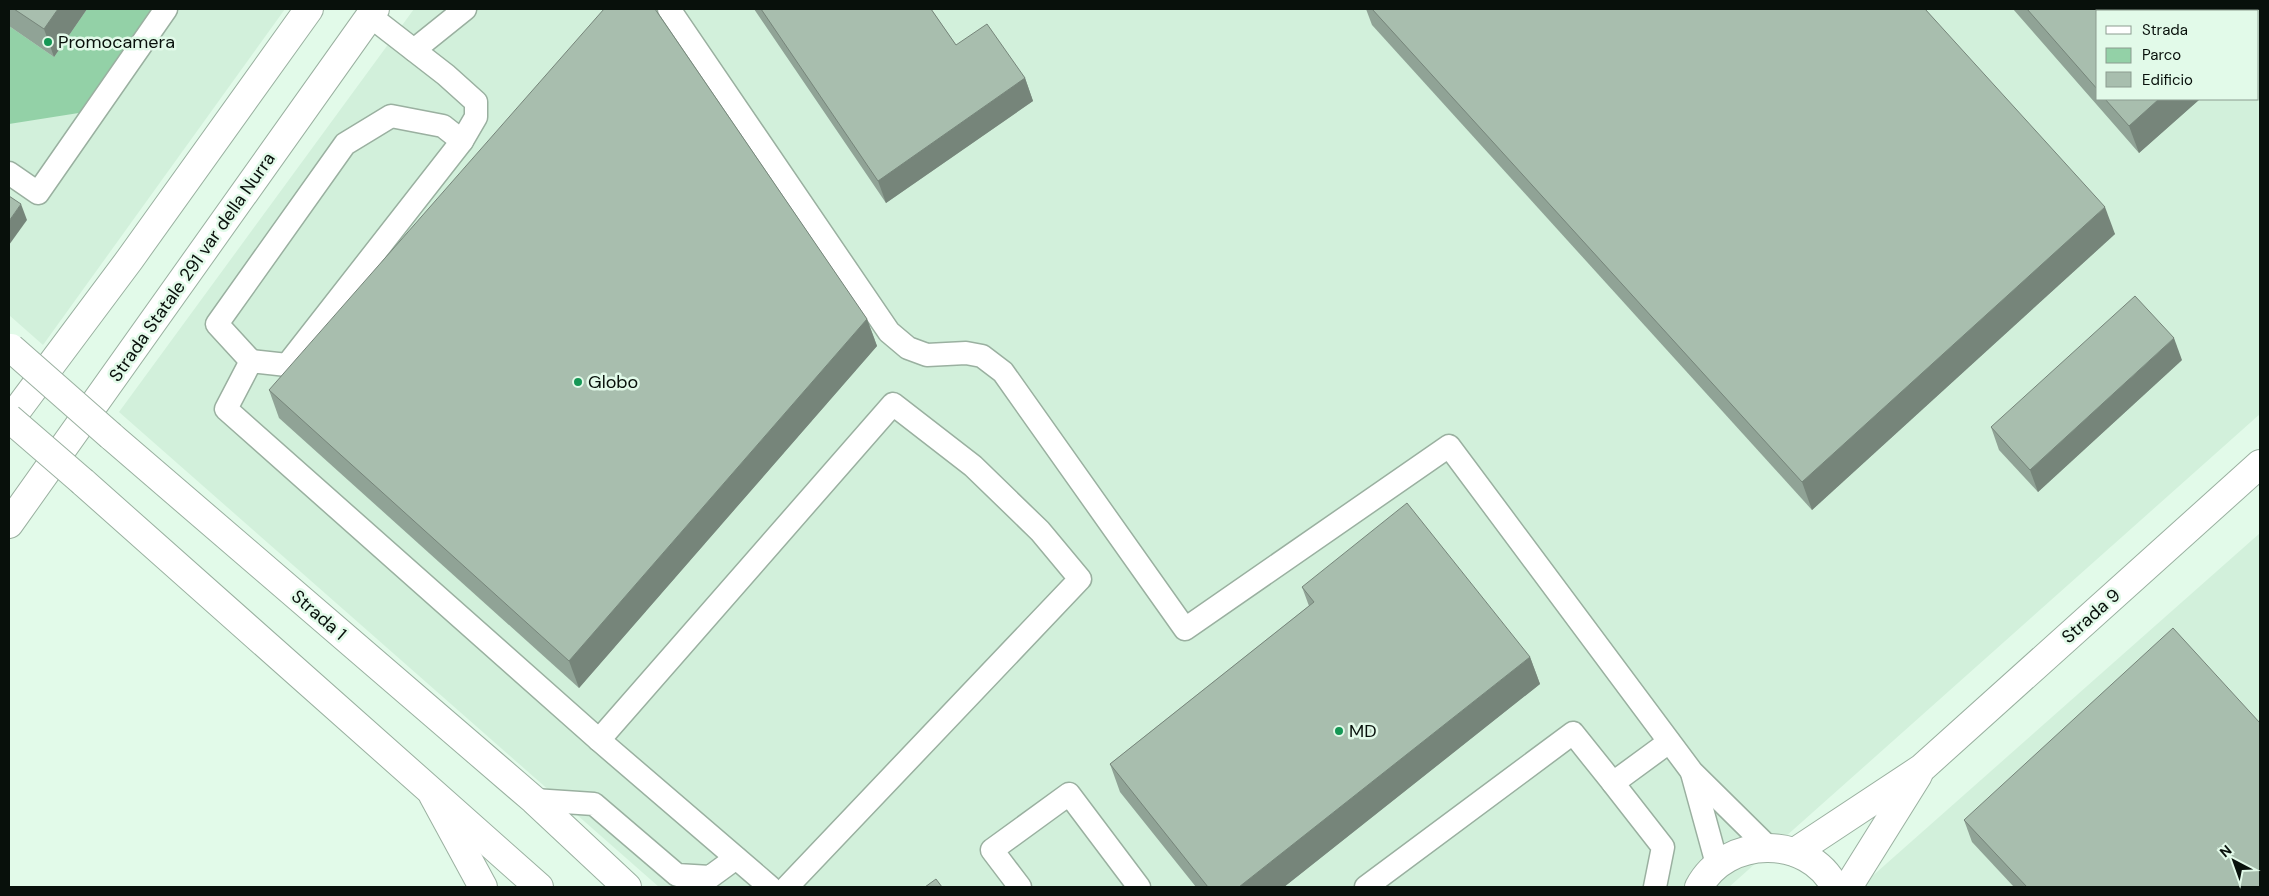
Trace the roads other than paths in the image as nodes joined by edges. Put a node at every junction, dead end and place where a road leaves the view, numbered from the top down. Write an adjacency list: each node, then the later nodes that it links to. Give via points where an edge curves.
1 (166, 9): 8 (lane, via 38,193)
2 (309, 9): 11 (street, via 130,259)
3 (465, 9): 6 (lane)
4 (669, 9): 15 (lane, via 889,332 908,348 927,355 966,353 982,356 1003,372 1185,629 1449,446)
5 (372, 12): 6 (lane); 13 (street, Strada Statale 291 var della Nurra)
6 (414, 50): 7 (lane, via 476,102 476,117)
7 (462, 141): 10 (lane, via 287,365); 10 (lane, via 443,126 391,116 345,144 217,324)
8 (9, 173)
9 (10, 347): 20 (street, Strada 1, bridge)
10 (251, 361): 14 (lane, via 226,409)
11 (9, 419): 19 (street, bridge)
12 (2260, 464): 16 (street, Strada 9)
13 (9, 524)
14 (600, 740): 23 (lane); 29 (lane, via 893,404 973,466 1040,531 1080,579)
15 (1669, 742): 17 (lane); 18 (lane)
16 (1922, 768): 22 (street, Strada 9); 36 (street, Strada 9)
17 (1692, 772): 21 (lane); 24 (lane)
18 (1613, 783): 32 (lane, via 1573,733); 33 (lane, via 1663,847)
19 (433, 795): 25 (street); 26 (street)
20 (534, 800): 23 (lane, via 594,804 677,875 710,877); 27 (street, Strada 1)
21 (1768, 847): 22 (street); 24 (street, via 1742,851)
22 (1795, 852): 35 (street, via 1815,863)
23 (736, 858): 28 (lane)
24 (1718, 864): 34 (street)
25 (483, 887)
26 (539, 887)
27 (627, 887)
28 (770, 887)
29 (787, 887)
30 (1020, 887): 31 (lane, via 992,850 1069,794)
31 (1139, 887)
32 (1366, 887)
33 (1655, 887)
34 (1699, 887)
35 (1835, 887)
36 (1848, 887)

